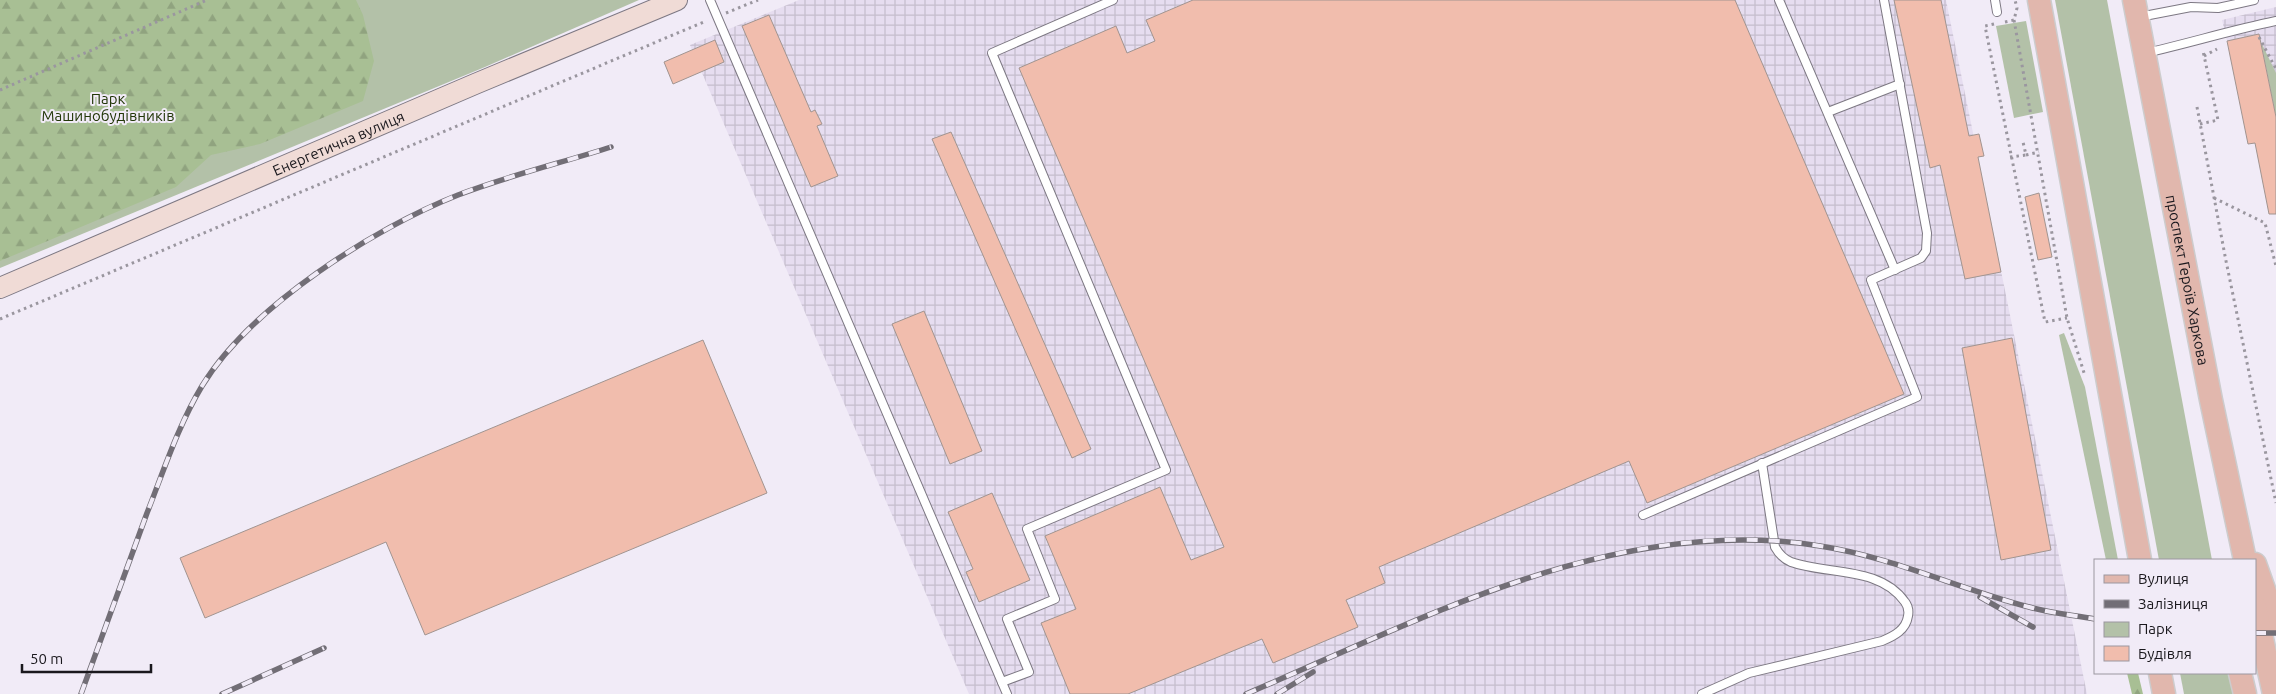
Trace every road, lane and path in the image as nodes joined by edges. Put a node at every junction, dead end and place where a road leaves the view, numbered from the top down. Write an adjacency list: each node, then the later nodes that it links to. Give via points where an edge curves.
1 (207, 0): 22 (path)
2 (677, 0): 33 (street, Енергетична вулиця)
3 (710, 0): 14 (lane)
4 (758, 0): 14 (path)
5 (1113, 0): 50 (lane, via 992,53 1166,470 1028,529 1055,599 1007,619 1029,672)
6 (1779, 0): 24 (lane)
7 (1884, 0): 21 (lane)
8 (1995, 0): 13 (lane)
9 (2016, 0): 15 (path)
10 (2039, 0): 41 (main road)
11 (2254, 0): 12 (lane, via 2218,8)
12 (2136, 9): 19 (main road, проспект Героїв Харкова)
13 (1997, 12)
14 (717, 17): 35 (path); 50 (lane)
15 (2014, 20): 27 (path); 29 (path, via 1985,26)
16 (2276, 21): 18 (lane, via 2224,31)
17 (2260, 37): 20 (path)
18 (2200, 40): 19 (lane); 25 (path, via 2218,120)
19 (2144, 54): 38 (main road, проспект Героїв Харкова)
20 (2276, 69)
21 (1900, 84): 24 (lane); 32 (lane, via 1928,239 1921,258)
22 (0, 90)
23 (2197, 107): 25 (path)
24 (1828, 112): 32 (lane)
25 (2200, 124): 30 (path)
26 (2024, 142): 28 (path)
27 (2039, 152): 28 (path); 34 (path)
28 (2026, 155): 29 (path)
29 (2010, 157): 34 (path, via 2045,322)
30 (2214, 198): 31 (path, via 2265,223); 39 (path)
31 (2276, 266)
32 (1895, 270): 37 (lane, via 1870,280 1918,397)
33 (0, 288)
34 (2067, 318): 36 (path)
35 (0, 320)
36 (2086, 378)
37 (1762, 463): 40 (lane); 52 (lane, via 1778,553 1799,564 1883,582 1894,589 1907,606 1907,623 1893,637 1882,641 1749,673)
38 (2231, 496): 42 (main road); 43 (main road, проспект Героїв Харкова); 44 (main road)
39 (2276, 503)
40 (1643, 515)
41 (2140, 559)
42 (2229, 559)
43 (2245, 559)
44 (2253, 559)
45 (2256, 567): 47 (main road)
46 (2256, 612): 55 (main road)
47 (2276, 623)
48 (2160, 674): 53 (main road)
49 (2240, 674): 54 (main road)
50 (1002, 682): 51 (lane)
51 (1007, 694)
52 (1702, 694)
53 (2164, 694)
54 (2245, 694)
55 (2274, 694)

